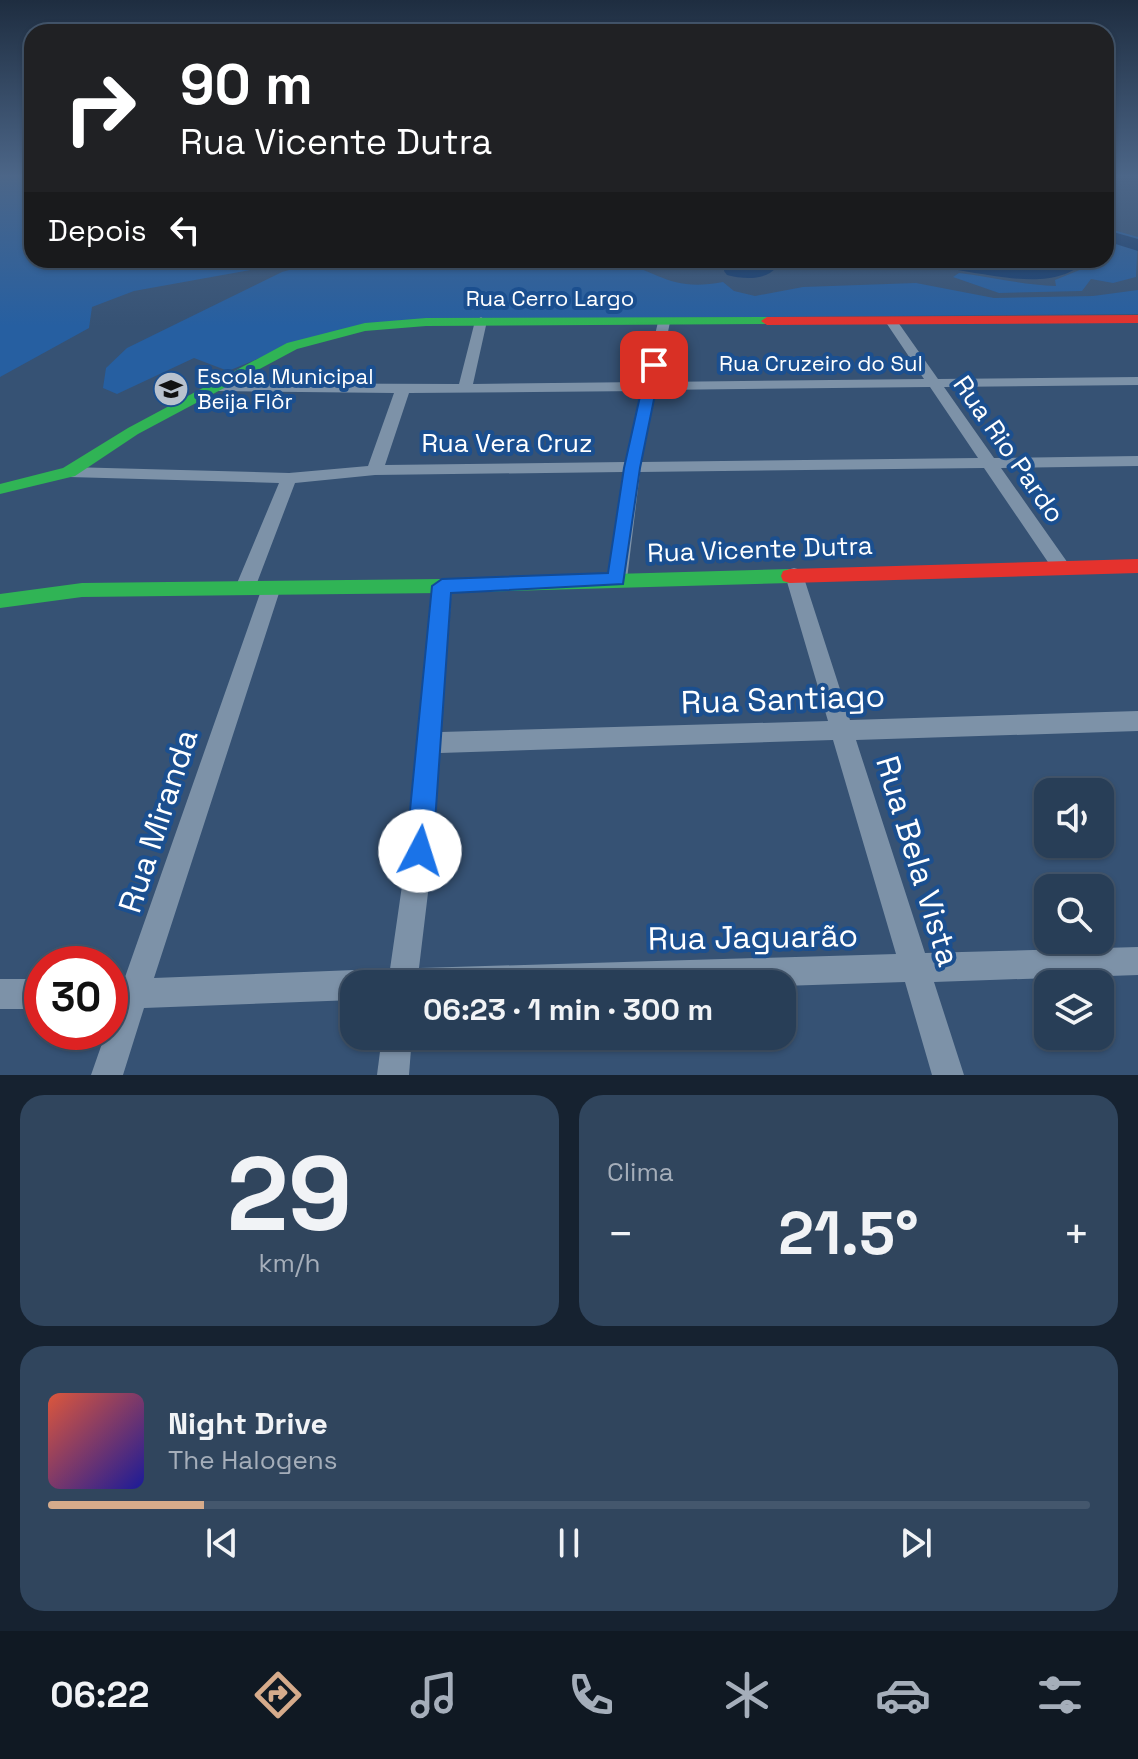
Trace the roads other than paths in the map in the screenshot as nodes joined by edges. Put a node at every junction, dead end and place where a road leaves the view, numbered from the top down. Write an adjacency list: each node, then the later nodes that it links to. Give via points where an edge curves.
1 (1138, 319): 3 (street, Rua Cerro Largo)
2 (481, 321): 4 (street, Rua Cerro Largo); 8 (street, Rua Cerro Largo, via 396,323 324,336 264,359); 9 (street)
3 (891, 321): 4 (street, Rua Cerro Largo); 6 (street, Rua Rio Pardo)
4 (664, 322): 7 (street)
5 (1138, 381): 6 (street, Rua Cruzeiro do Sul)
6 (934, 384): 7 (street, Rua Cruzeiro do Sul); 12 (street, Rua Rio Pardo)
7 (649, 386): 9 (street, Rua Cruzeiro do Sul); 13 (street)
8 (217, 387): 10 (street, Rua Cruzeiro do Sul); 15 (street, Rua Cerro Largo)
9 (465, 387): 10 (street, Rua Cruzeiro do Sul)
10 (403, 389): 14 (street)
11 (1138, 461): 12 (street, Rua Vera Cruz)
12 (992, 465): 13 (street, Rua Vera Cruz); 18 (street, Rua Rio Pardo)
13 (632, 468): 14 (street, Rua Vera Cruz); 21 (street)
14 (375, 470): 16 (street, Rua Vera Cruz)
15 (69, 472): 16 (street, Rua Vera Cruz); 17 (street, Rua Cerro Largo)
16 (289, 478): 25 (street)
17 (0, 489)
18 (1061, 566): 19 (street, Rua Vicente Dutra); 20 (street, Rua Vicente Dutra)
19 (1131, 566): 22 (street)
20 (794, 575): 21 (street, Rua Vicente Dutra); 28 (street, Rua Bela Vista)
21 (617, 579): 23 (street, Rua Vicente Dutra)
22 (1138, 582)
23 (442, 586): 24 (street, Rua Vicente Dutra); 29 (street)
24 (271, 587): 25 (street, Rua Vicente Dutra); 34 (street, Rua Miranda)
25 (245, 588): 26 (street, Rua Vicente Dutra, via 82,590)
26 (0, 601)
27 (1138, 721): 28 (street, Rua Santiago)
28 (843, 729): 29 (street, Rua Santiago); 31 (street, Rua Bela Vista)
29 (429, 743): 32 (street)
30 (1138, 961): 31 (street, Rua Jaguarão)
31 (916, 969): 33 (street, Rua Jaguarão); 43 (street, Rua Bela Vista)
32 (403, 970)
33 (796, 972)
34 (128, 981)
35 (340, 986): 38 (street)
36 (0, 994): 37 (street)
37 (24, 994)
38 (128, 995)
39 (112, 1050): 41 (street, Rua Miranda)
40 (396, 1050): 42 (street)
41 (107, 1075)
42 (393, 1075)
43 (948, 1075)

